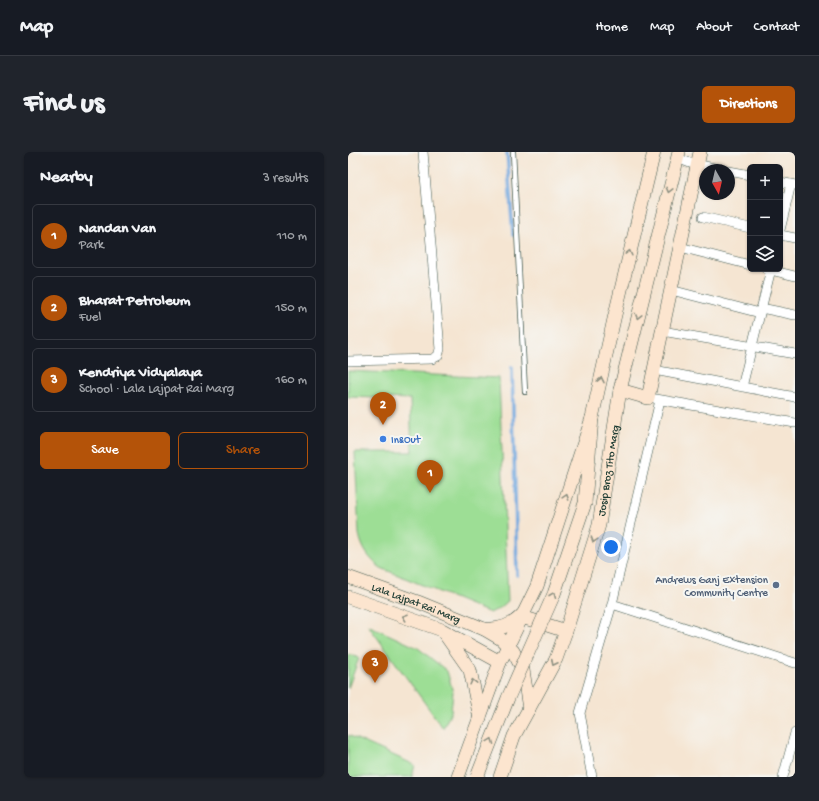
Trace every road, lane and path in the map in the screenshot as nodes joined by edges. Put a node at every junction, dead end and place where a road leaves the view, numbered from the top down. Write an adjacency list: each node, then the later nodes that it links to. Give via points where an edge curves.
1 (422, 152): 27 (street, via 440,348 438,356 432,359)
2 (513, 152): 31 (lane)
3 (654, 152): 34 (main road, Josip Broz Tito Marg, one-way to 3)
4 (678, 155): 5 (street); 30 (main road, Josip Broz Tito Marg, one-way to 30)
5 (699, 158): 6 (street); 16 (main road)
6 (712, 164)
7 (735, 172): 8 (street)
8 (747, 174)
9 (783, 182): 10 (street)
10 (793, 184): 12 (street)
11 (704, 217): 13 (street)
12 (783, 219)
13 (747, 227)
14 (783, 236): 15 (street)
15 (795, 238)
16 (680, 247): 17 (street); 21 (main road)
17 (747, 264)
18 (768, 272): 22 (street)
19 (780, 272): 20 (street)
20 (795, 276)
21 (671, 290): 22 (street); 24 (main road)
22 (760, 310): 23 (street); 25 (street)
23 (795, 315)
24 (662, 331): 25 (street); 28 (main road)
25 (752, 347): 26 (street); 29 (street)
26 (795, 354)
27 (348, 361)
28 (654, 370): 29 (street); 33 (main road)
29 (742, 387): 32 (street)
30 (620, 390): 33 (main road); 42 (main road, Josip Broz Tito Marg, one-way to 42, via 599,525)
31 (525, 392)
32 (795, 397)
33 (654, 399): 35 (street); 38 (street)
34 (592, 418): 39 (main road, one-way to 34, via 537,586); 51 (main road, Josip Broz Tito Marg, one-way to 34, bridge, via 508,698 554,594 585,503)
35 (795, 423)
36 (348, 577): 40 (main road, Lala Lajpat Rai Marg)
37 (348, 597): 41 (main road, Lala Lajpat Rai Marg, one-way to 37)
38 (612, 604): 45 (street); 53 (street, via 580,714)
39 (523, 615): 40 (main road, via 509,625 497,629); 42 (main road); 43 (main road)
40 (484, 629): 43 (main road, Lala Lajpat Rai Marg)
41 (442, 630): 44 (main road, Lala Lajpat Rai Marg); 47 (main road, one-way to 41, via 470,670)
42 (566, 631): 46 (main road, Josip Broz Tito Marg, one-way to 46, via 556,659)
43 (508, 646): 44 (main road); 46 (main road, Lala Lajpat Rai Marg, via 523,670)
44 (500, 662): 47 (main road)
45 (795, 663)
46 (529, 709): 52 (main road, Josip Broz Tito Marg, via 514,736)
47 (480, 720): 50 (main road)
48 (795, 733): 49 (street)
49 (793, 747): 54 (street)
50 (458, 777)
51 (477, 777)
52 (500, 777)
53 (592, 777)
54 (783, 777)

